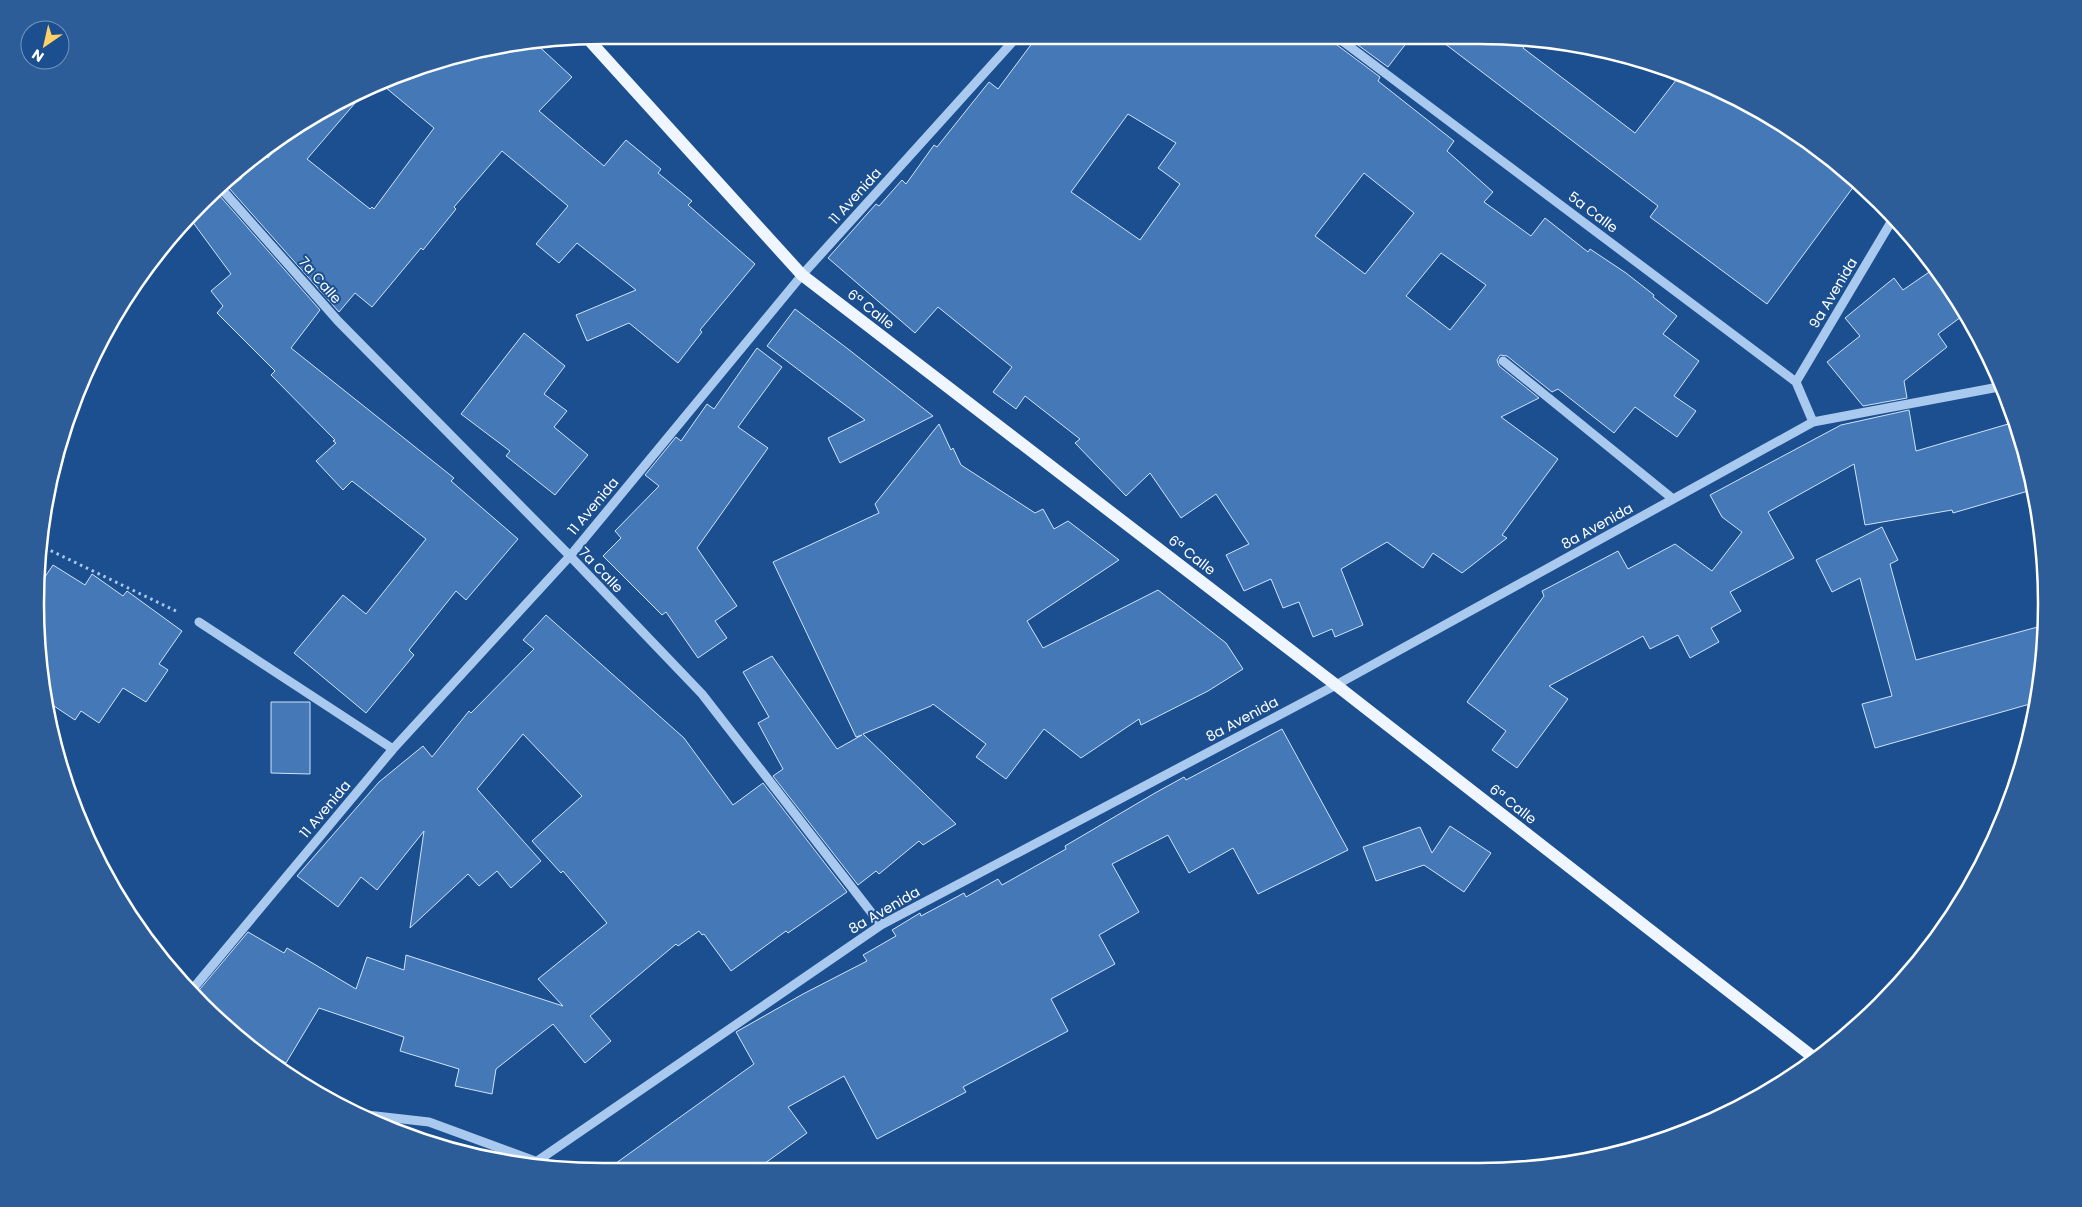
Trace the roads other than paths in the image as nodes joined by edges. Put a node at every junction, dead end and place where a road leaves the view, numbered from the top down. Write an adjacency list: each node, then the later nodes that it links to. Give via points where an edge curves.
1 (593, 44): 6 (main road, 6ª Calle)
2 (1011, 44): 6 (street, 11 Avenida)
3 (1346, 44): 8 (street, 5a Calle)
4 (224, 192): 12 (street, 7a Calle, via 338,321)
5 (1890, 224): 8 (street, 9a Avenida)
6 (802, 275): 12 (street, 11 Avenida); 14 (main road, 6ª Calle)
7 (1503, 361): 11 (street)
8 (1796, 382): 10 (street)
9 (1995, 388): 10 (street, 8a Avenida)
10 (1813, 422): 11 (street, 8a Avenida)
11 (1674, 499): 14 (street, 8a Avenida)
12 (570, 556): 15 (street, 11 Avenida); 16 (street, 7a Calle, via 702,694)
13 (199, 622): 15 (street)
14 (1336, 685): 16 (street, 8a Avenida); 18 (main road, 6ª Calle)
15 (393, 750): 17 (street, 11 Avenida)
16 (881, 925): 21 (street, 8a Avenida)
17 (196, 986)
18 (1809, 1055)
19 (379, 1116): 20 (street, via 429,1122)
20 (516, 1156)
21 (541, 1159)

